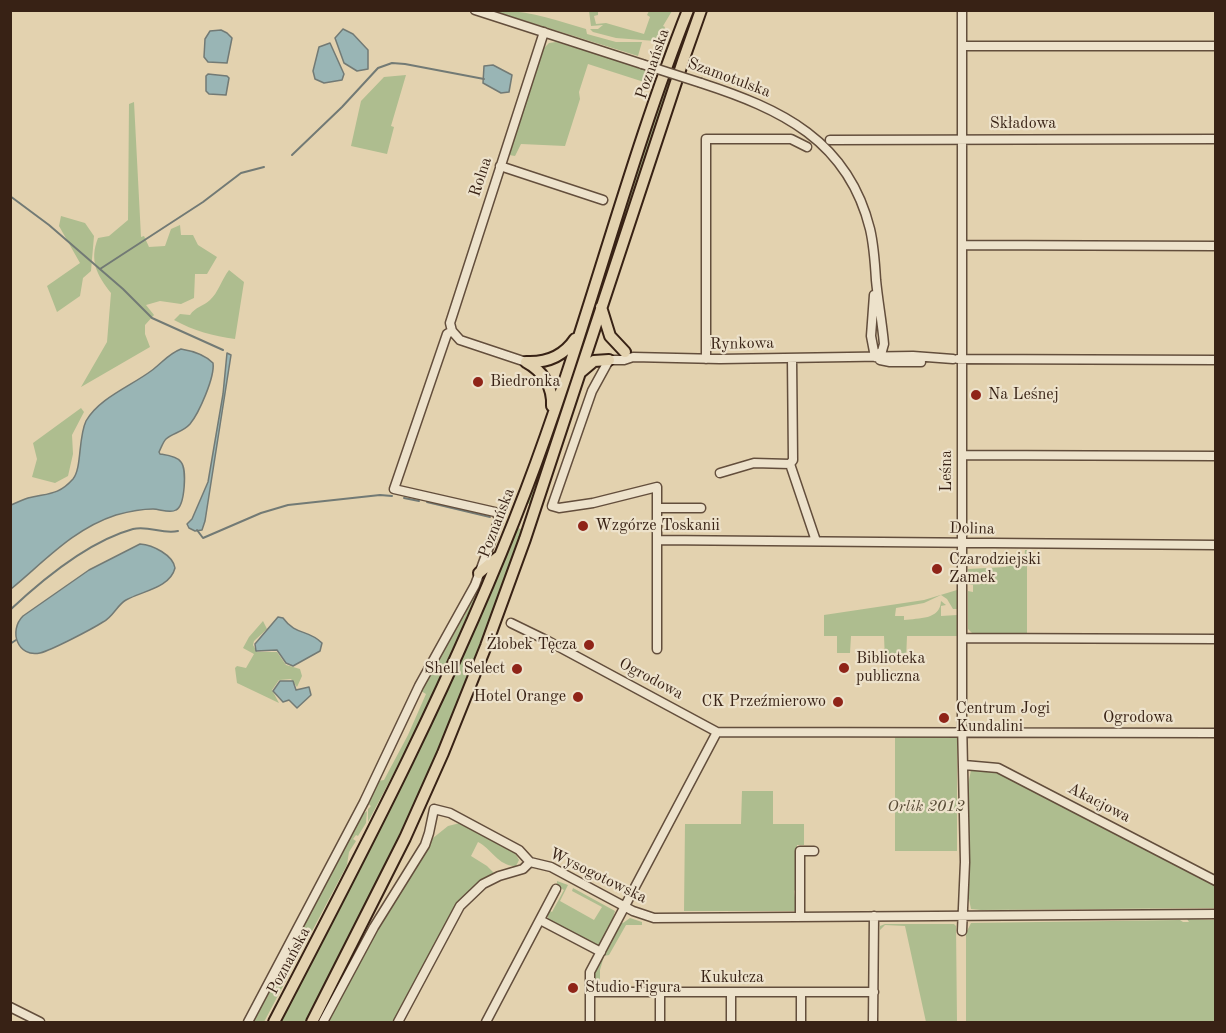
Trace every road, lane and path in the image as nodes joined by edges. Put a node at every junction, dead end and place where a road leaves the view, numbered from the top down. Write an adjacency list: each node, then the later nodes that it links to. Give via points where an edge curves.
1 (475, 10): 5 (street, Szamotulska)
2 (688, 10): 18 (main road, Poznańska)
3 (701, 10): 17 (main road, Poznańska)
4 (962, 10): 6 (street, Leśna)
5 (544, 32): 12 (street, Rolna); 16 (street, Szamotulska, bridge, via 748,99 778,112 808,132 847,176 865,212)
6 (962, 46): 7 (street); 10 (street, Leśna)
7 (1215, 46)
8 (1215, 139): 10 (street, Składowa)
9 (830, 140): 10 (street, Składowa)
10 (961, 140): 14 (street, Leśna)
11 (807, 147): 27 (street, via 791,138 706,139)
12 (501, 166): 13 (street); 19 (street, Rolna, via 451,319)
13 (603, 200)
14 (962, 245): 15 (street); 29 (street, Leśna)
15 (1215, 246)
16 (876, 279): 20 (street, Szamotulska); 21 (street, Szamotulska)
17 (601, 307): 22 (main road, via 610,336); 33 (main road, Poznańska)
18 (583, 322): 32 (main road, via 571,345 560,354 544,361); 34 (main road, Poznańska)
19 (452, 331): 32 (street, via 460,340); 41 (street, Rolna, via 440,351 394,489)
20 (871, 336): 24 (street, via 863,352); 25 (street, Szamotulska)
21 (884, 344): 23 (street, via 897,353); 25 (street)
22 (629, 355): 27 (street, Rynkowa); 30 (street, Rynkowa, via 624,360)
23 (913, 356): 25 (street, Rynkowa); 28 (street, Rynkowa)
24 (852, 357): 25 (street, Rynkowa); 26 (street, Rynkowa)
25 (875, 357): 28 (street, Rynkowa, via 891,362)
26 (792, 358): 27 (street, Rynkowa); 37 (street)
27 (706, 359)
28 (953, 359): 29 (street, Rynkowa)
29 (963, 359): 31 (street, Rynkowa); 35 (street, Leśna)
30 (609, 360): 33 (main road, via 593,361); 39 (street, via 592,391 552,506 593,503 657,487)
31 (1215, 360)
32 (526, 362): 34 (main road, via 549,386)
33 (579, 374): 77 (main road, Poznańska, via 506,593 457,719 390,869)
34 (550, 422): 46 (main road, Poznańska)
35 (962, 455): 36 (street); 44 (street, Leśna)
36 (1215, 456)
37 (790, 464): 38 (street, via 754,463); 43 (street)
38 (720, 473)
39 (657, 507): 40 (street); 42 (street)
40 (701, 508)
41 (499, 514): 47 (street, Poznańska)
42 (657, 540): 43 (street, Dolina); 51 (street)
43 (816, 541): 44 (street, Dolina)
44 (963, 544): 45 (street, Dolina); 49 (street, Leśna)
45 (1215, 545)
46 (503, 549): 47 (main road, via 495,562); 76 (main road, Poznańska, via 427,720)
47 (479, 573): 75 (street, Poznańska)
48 (511, 623): 52 (street, Ogrodowa)
49 (962, 638): 50 (street); 53 (street, Leśna)
50 (1215, 639)
51 (657, 649)
52 (717, 732): 53 (street, Ogrodowa); 60 (street)
53 (963, 732): 54 (street, Ogrodowa); 55 (street, Leśna)
54 (1215, 733)
55 (964, 765): 58 (street, Akacjowa, via 998,768); 64 (street, Leśna)
56 (814, 851): 62 (street, via 800,851)
57 (530, 862): 60 (street, Wysogotowska, via 551,867); 78 (street, Wysogotowska, via 519,850 450,813 434,809 425,845 374,927); 79 (street, via 520,870 483,884 460,906)
58 (1215, 881)
59 (556, 889): 65 (street)
60 (625, 907): 62 (street, Wysogotowska, via 661,918); 67 (street)
61 (1215, 914): 64 (street, Wysogotowska)
62 (800, 916): 63 (street, Wysogotowska)
63 (874, 916): 64 (street, Wysogotowska); 70 (street)
64 (963, 916): 66 (street, Leśna)
65 (540, 920): 67 (street); 80 (street)
66 (962, 931)
67 (601, 952): 68 (street, via 590,972)
68 (590, 992): 69 (street, Kukułcza); 81 (street)
69 (660, 992): 71 (street, Kukułcza); 82 (street)
70 (874, 992): 72 (street, Kukułcza); 85 (street)
71 (731, 993): 72 (street, Kukułcza); 83 (street)
72 (801, 993): 84 (street)
73 (10, 1007): 74 (street)
74 (40, 1023)
75 (248, 1023)
76 (274, 1023)
77 (312, 1023)
78 (323, 1023)
79 (398, 1023)
80 (486, 1023)
81 (590, 1023)
82 (660, 1023)
83 (731, 1023)
84 (801, 1023)
85 (873, 1023)

